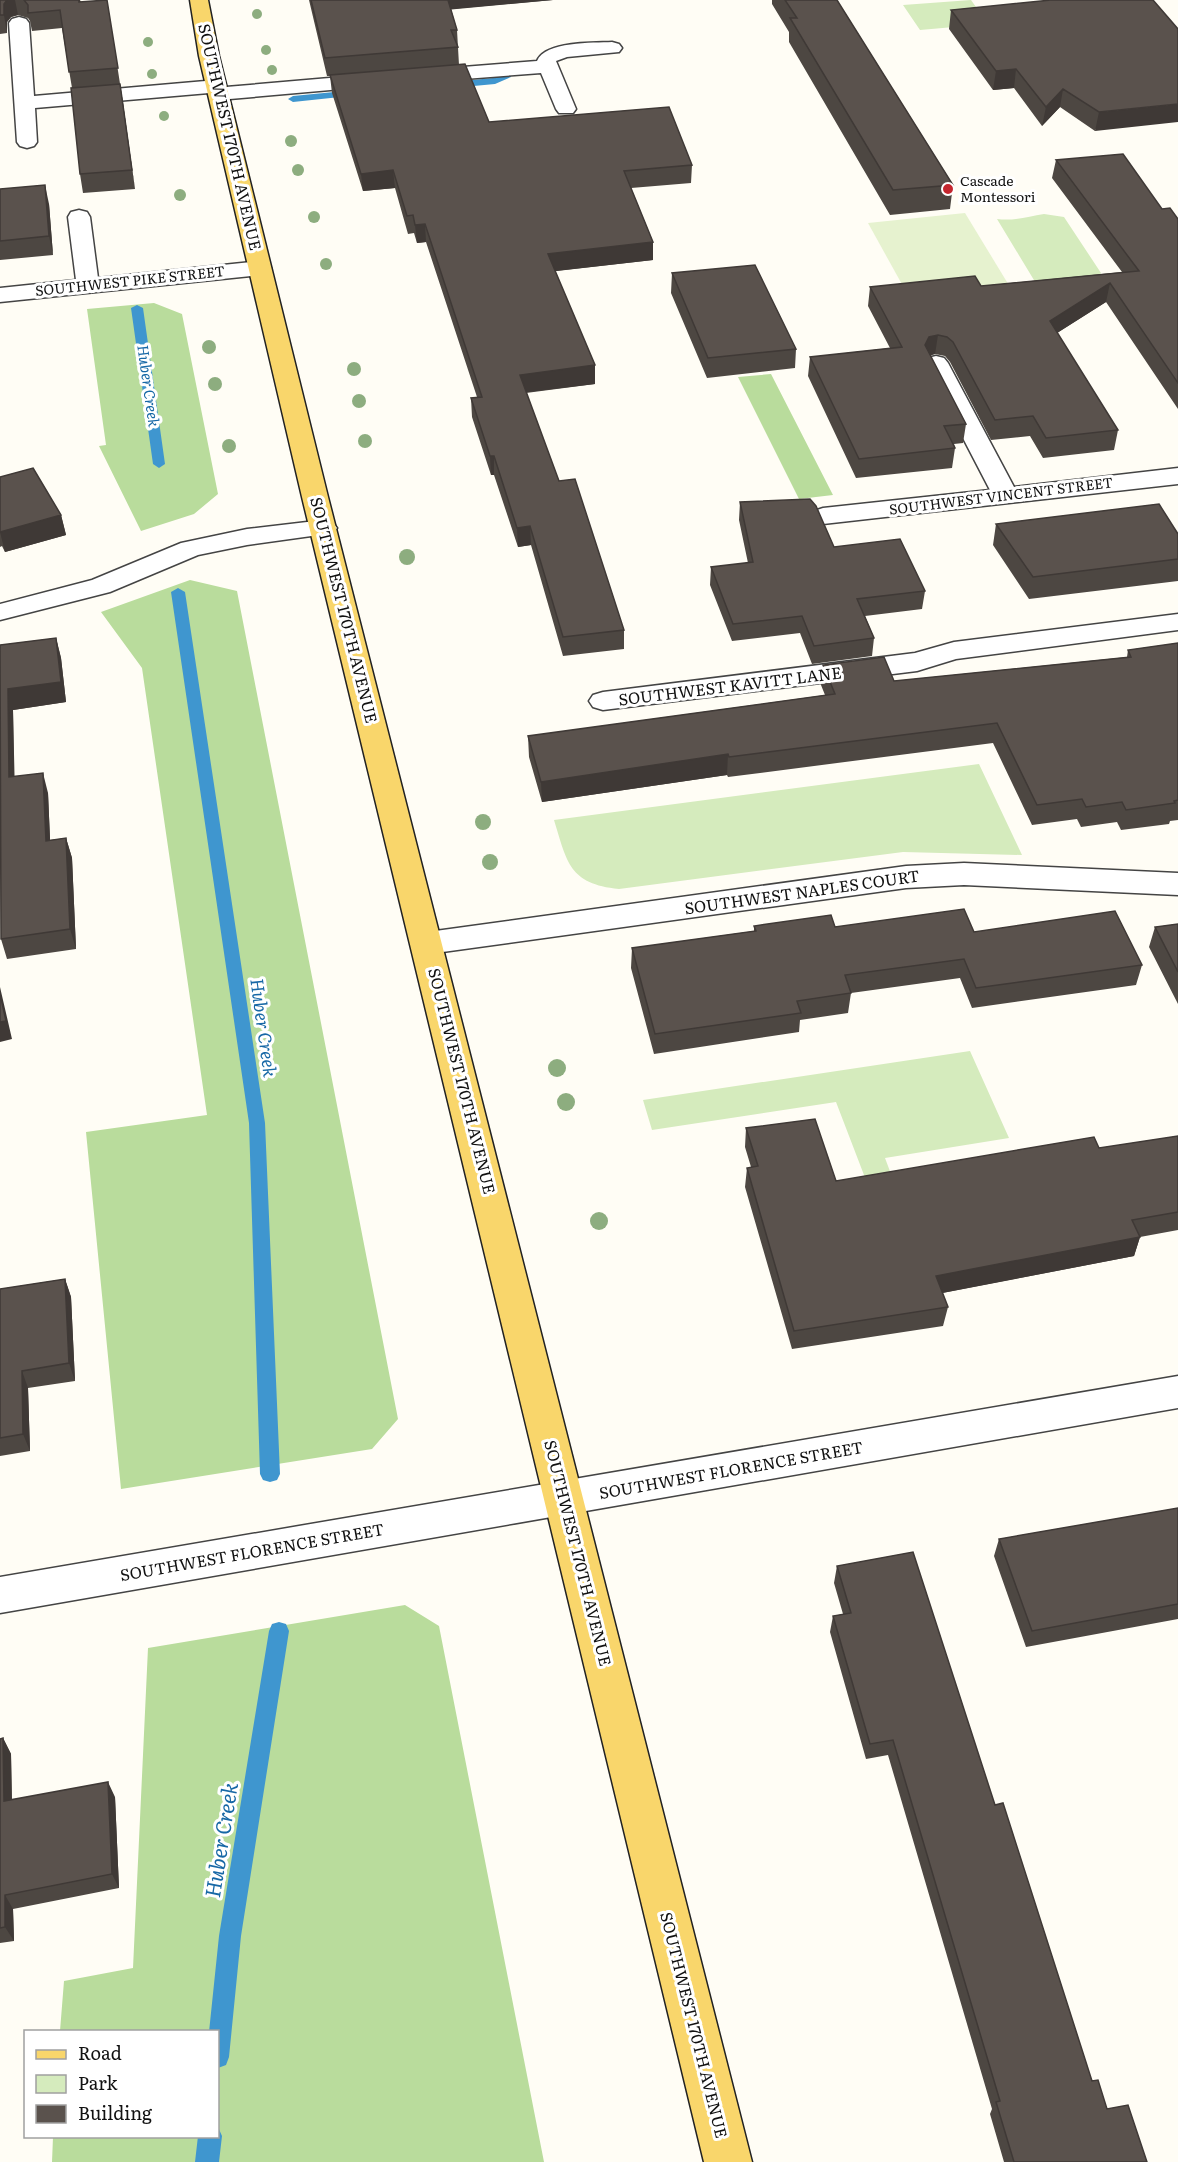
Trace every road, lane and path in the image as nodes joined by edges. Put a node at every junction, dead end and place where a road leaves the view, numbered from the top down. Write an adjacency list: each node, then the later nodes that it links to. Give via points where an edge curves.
1 (199, 0): 5 (main road, SOUTHWEST 170TH AVENUE)
2 (19, 23): 6 (street)
3 (612, 48): 4 (street, via 558,52 546,60)
4 (549, 66): 5 (street); 7 (street)
5 (217, 90): 6 (street); 10 (main road, SOUTHWEST 170TH AVENUE)
6 (24, 103): 8 (street)
7 (566, 109)
8 (27, 142)
9 (80, 217): 11 (street)
10 (260, 268): 11 (street, SOUTHWEST PIKE STREET); 17 (main road, SOUTHWEST 170TH AVENUE)
11 (88, 286): 12 (street, SOUTHWEST PIKE STREET)
12 (0, 295)
13 (936, 363): 15 (street)
14 (1176, 479): 15 (street, SOUTHWEST VINCENT STREET)
15 (1006, 496): 16 (street, SOUTHWEST VINCENT STREET)
16 (823, 516)
17 (324, 528): 18 (street, via 247,537 190,549 100,586); 22 (main road, SOUTHWEST 170TH AVENUE)
18 (0, 612)
19 (1178, 622): 20 (street, SOUTHWEST KAVITT LANE, via 954,651 917,662)
20 (603, 701)
21 (1178, 884): 22 (street, SOUTHWEST NAPLES COURT, via 964,873 906,877)
22 (428, 943): 24 (main road, SOUTHWEST 170TH AVENUE)
23 (1178, 1392): 24 (street, SOUTHWEST FLORENCE STREET)
24 (564, 1498): 25 (street, SOUTHWEST FLORENCE STREET); 26 (main road, SOUTHWEST 170TH AVENUE)
25 (0, 1595)
26 (728, 2162)

